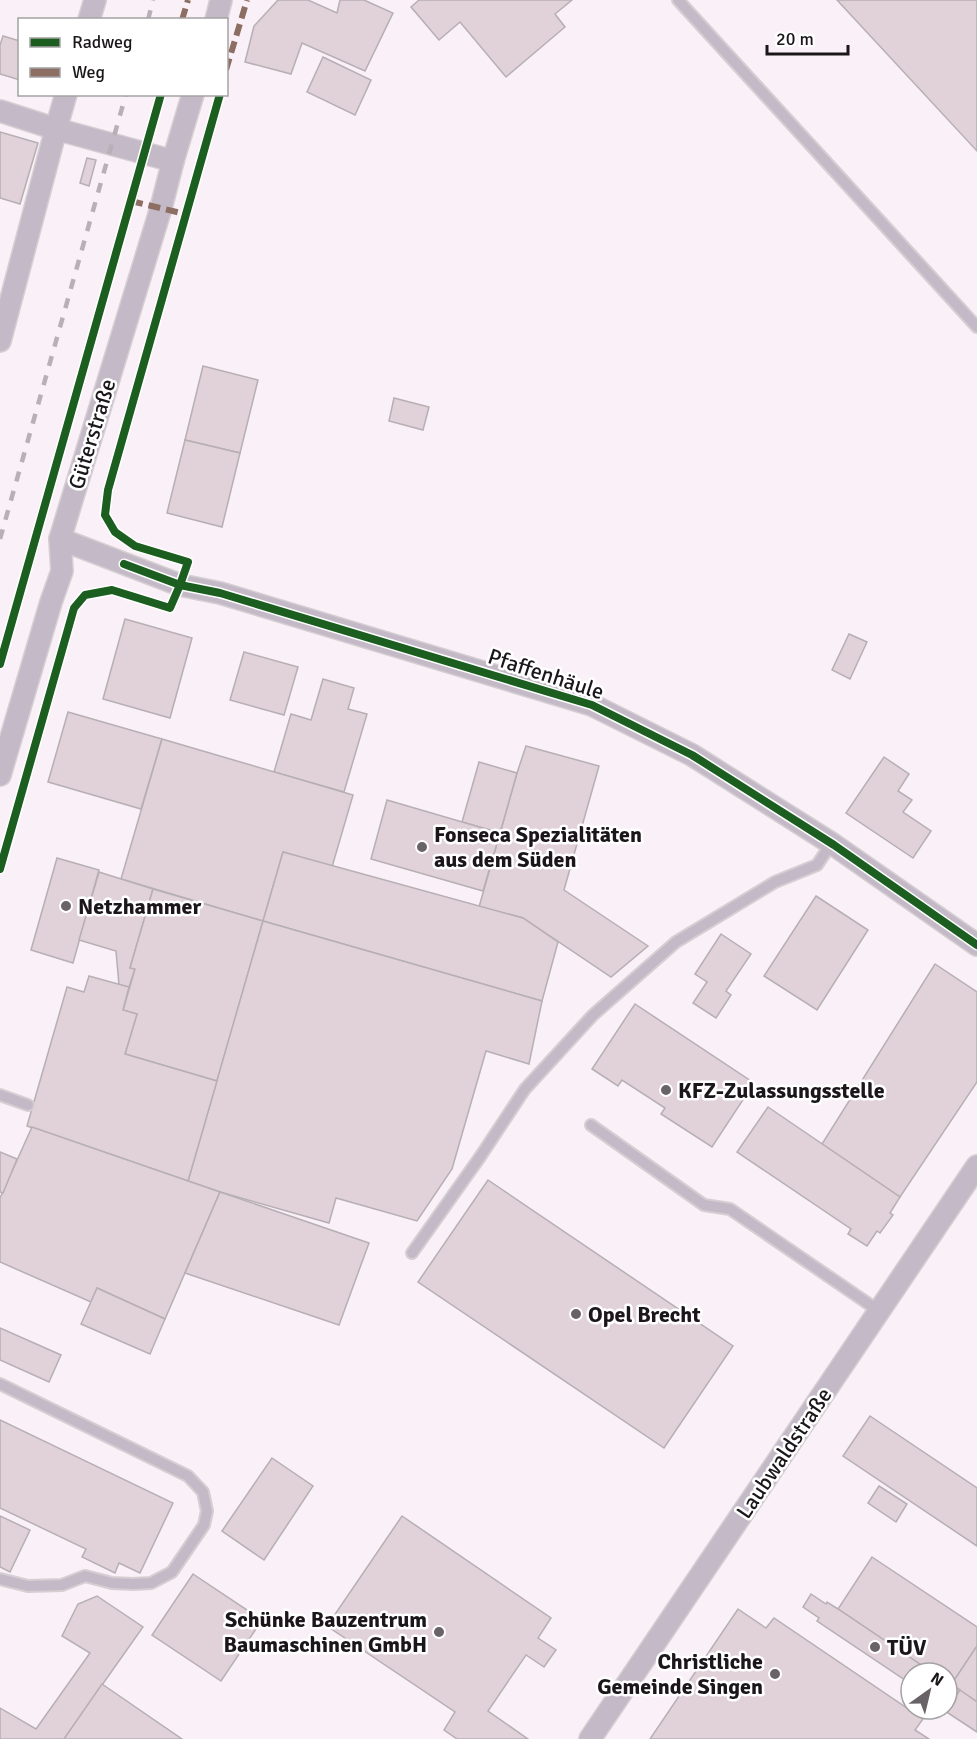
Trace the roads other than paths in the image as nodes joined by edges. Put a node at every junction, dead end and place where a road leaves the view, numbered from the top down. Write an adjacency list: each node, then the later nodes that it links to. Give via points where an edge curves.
1 (95, 0): 4 (street)
2 (221, 0): 5 (street)
3 (678, 0): 11 (lane)
4 (90, 18)
5 (216, 18)
6 (65, 96): 9 (street)
7 (192, 96): 10 (street, Güterstraße)
8 (0, 111): 9 (street)
9 (56, 129): 10 (street); 12 (street)
10 (173, 161): 13 (street, Güterstraße)
11 (977, 327)
12 (0, 341)
13 (60, 539): 14 (street, Güterstraße, via 62,571); 15 (street, Pfaffenhäule, via 180,585 220,593 592,705 692,755)
14 (0, 775)
15 (831, 844): 16 (street, Pfaffenhäule); 21 (lane, via 817,865 775,882 676,942 593,1015 525,1089)
16 (977, 945)
17 (0, 1095): 18 (lane)
18 (28, 1105)
19 (591, 1125): 22 (lane, via 705,1204 730,1209)
20 (977, 1166): 22 (street, Laubwaldstraße)
21 (412, 1253)
22 (879, 1311): 25 (street, Laubwaldstraße)
23 (0, 1383): 24 (lane, via 189,1476 203,1492 207,1511 204,1525 172,1572 151,1583 112,1582 86,1576 62,1585 28,1586)
24 (0, 1579)
25 (591, 1739)

